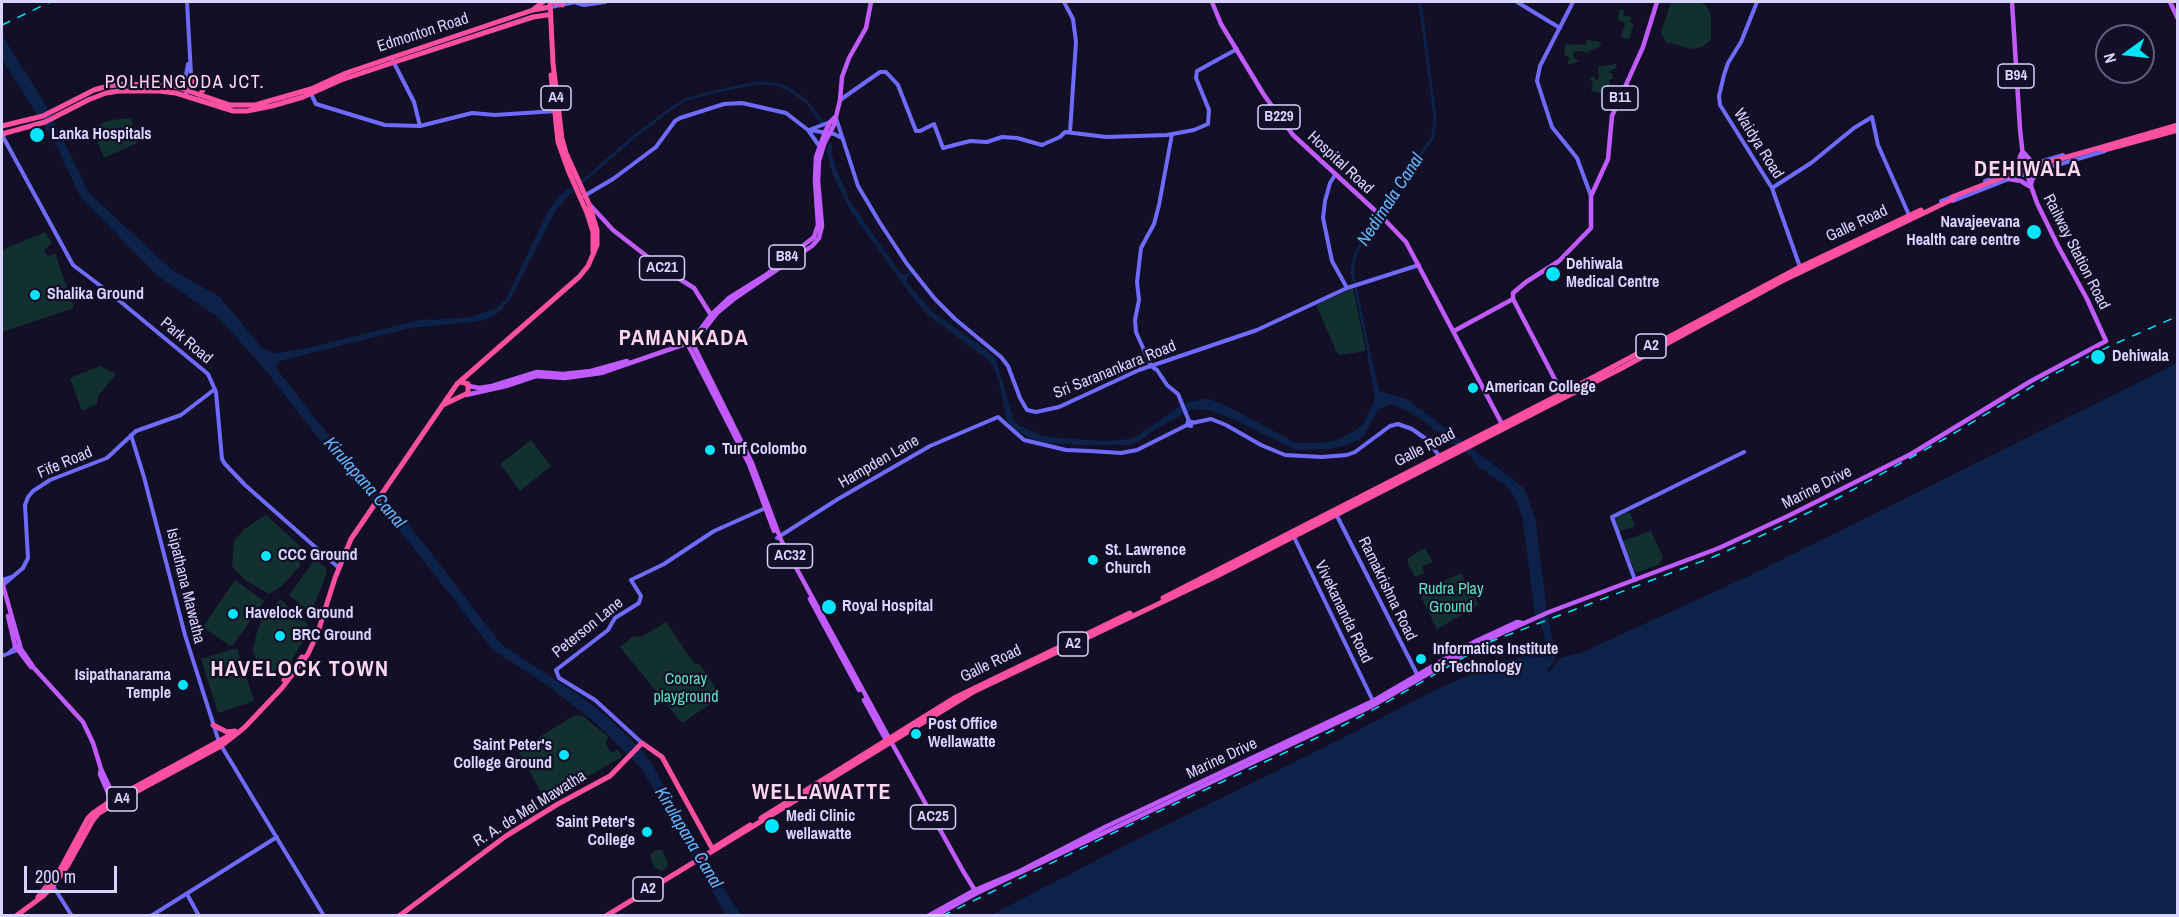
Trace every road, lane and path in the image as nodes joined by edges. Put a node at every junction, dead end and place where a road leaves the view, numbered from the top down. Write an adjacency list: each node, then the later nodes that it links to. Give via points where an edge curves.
1 (188, 2): 18 (street)
2 (575, 2): 3 (street); 13 (street)
3 (605, 2)
4 (871, 2): 23 (main road, B84, via 866,28 842,77)
5 (1064, 2): 35 (street, via 1073,19 1076,42)
6 (1212, 2): 16 (main road, Hospital Road / B229)
7 (1517, 2): 15 (street)
8 (1573, 2): 15 (street)
9 (1657, 2): 58 (main road, B11, via 1643,47 1612,116 1608,159)
10 (1757, 2): 55 (street, Waidya Road, via 1728,63 1719,100)
11 (2012, 2): 43 (main road, B94)
12 (2170, 2): 14 (main road)
13 (550, 6): 17 (highway, Edmonton Road); 17 (highway, Edmonton Road, via 533,16); 24 (highway, A4)
14 (2178, 19)
15 (1560, 28): 58 (street, via 1540,66 1537,81 1552,127 1577,158)
16 (1238, 49): 37 (street, via 1197,71 1209,111 1207,125); 51 (main road, Hospital Road / B229, via 1293,135)
17 (393, 60): 21 (highway, Edmonton Road, via 345,73); 31 (street, Edmonton Road, via 414,102)
18 (188, 80): 19 (highway); 20 (street); 22 (highway, via 202,84)
19 (174, 86): 20 (highway); 25 (highway, via 108,86 94,90)
20 (183, 92): 21 (highway, via 222,109 247,111); 22 (highway); 25 (highway, via 106,93)
21 (311, 92): 22 (highway, via 244,106); 31 (street, via 316,104 375,123)
22 (200, 95)
23 (840, 100): 26 (main road, B84); 35 (street, via 883,71 898,86 916,131 934,124 943,148 1002,137 1042,145)
24 (555, 111): 31 (street, via 472,113); 57 (highway, A4, via 558,142)
25 (54, 115): 27 (highway)
26 (836, 116): 28 (main road, B84); 38 (street, Sri Saranankara Road); 39 (main road, B84)
27 (37, 121): 30 (highway); 34 (highway)
28 (830, 122): 32 (street); 39 (main road, B84)
29 (2178, 125): 42 (highway, Galle Road / A2)
30 (2, 126)
31 (420, 126)
32 (808, 130): 39 (street); 39 (street); 57 (street, via 778,110 724,104 675,121 656,147 612,179)
33 (2178, 130): 42 (highway, Galle Road / A2)
34 (12, 131): 36 (highway); 41 (street)
35 (1070, 132): 37 (street, via 1106,136)
36 (2, 134): 41 (street, Park Road)
37 (1172, 134): 73 (street, via 1154,224 1138,261 1136,332)
38 (842, 138): 39 (street); 73 (street, Sri Saranankara Road, via 858,186 907,264 948,312 1001,357 1028,410 1059,407)
39 (825, 139): 68 (main road, B84, via 816,157 818,225 814,237 766,275 737,292)
40 (2, 141): 41 (street)
41 (7, 145): 77 (street, Park Road, via 73,265 200,366)
42 (2117, 145): 44 (street); 47 (street); 59 (highway, Galle Road / A2, bridge, via 2024,169)
43 (2022, 151): 45 (main road); 46 (main road, B94); 49 (main road, via 2018,164)
44 (2046, 160): 45 (street); 47 (street)
45 (2033, 163): 46 (street)
46 (2024, 166): 49 (street); 50 (main road, Railway Station Road)
47 (2047, 168): 48 (street)
48 (2039, 170): 50 (street); 56 (main road)
49 (2010, 171): 52 (street)
50 (2027, 174): 53 (street); 56 (main road, Railway Station Road)
51 (1335, 175): 64 (main road, Hospital Road / B229, via 1406,242); 66 (street, via 1323,219 1332,261)
52 (1992, 178): 54 (street); 59 (street)
53 (2009, 179): 54 (street); 56 (main road)
54 (1995, 184): 59 (street)
55 (1772, 188): 61 (street, via 1872,117 1878,145); 65 (street, Waidya Road)
56 (2031, 188): 72 (main road, Railway Station Road)
57 (581, 194): 60 (highway, A4); 63 (highway, A4)
58 (1591, 196): 67 (main road, B11, via 1591,228 1559,261 1515,290)
59 (1941, 203): 61 (highway, Galle Road / A2); 65 (highway, Galle Road / A2)
60 (589, 204): 62 (main road, AC21); 63 (highway, A4)
61 (1909, 215): 65 (highway, Galle Road / A2)
62 (608, 226): 63 (main road); 68 (main road, AC21, via 694,288)
63 (595, 231): 74 (highway, A4, via 593,252 579,277)
64 (1419, 265): 66 (street, Sri Saranankara Road); 70 (main road, B229)
65 (1800, 269): 69 (highway, Galle Road / A2)
66 (1347, 288): 73 (street, Sri Saranankara Road, via 1257,330)
67 (1513, 299): 70 (main road); 78 (main road)
68 (712, 316): 71 (main road, B84)
69 (1702, 322): 78 (highway, Galle Road / A2); 82 (highway, Galle Road / A2)
70 (1454, 331): 82 (main road, B229)
71 (689, 340): 76 (main road, B84, via 594,370 537,372 492,386); 79 (main road, B84, via 601,373 565,378 536,376); 86 (main road, AC32, via 752,463)
72 (2106, 340): 92 (main road, Marine Drive, via 1911,454 1839,491 1728,544)
73 (1151, 366): 81 (street, via 1178,394)
74 (477, 368): 75 (highway, A4); 76 (highway, A4)
75 (458, 384): 76 (highway); 79 (highway, via 458,394); 80 (highway, A4)
76 (469, 385): 79 (highway)
77 (215, 389): 83 (street, Fife Road, via 181,416); 90 (street, Park Road, via 223,461 245,486)
78 (1562, 393): 82 (highway, Galle Road / A2)
79 (465, 395): 80 (highway)
80 (443, 405): 90 (highway, A4, via 351,539)
81 (1189, 423): 85 (street, via 1211,419 1285,455 1322,457 1355,452 1398,424 1426,439); 89 (street, Hampden Lane, via 1142,448 1121,453 1066,450 1035,443 1020,437 998,417 930,446)
82 (1505, 425): 85 (highway, Galle Road / A2)
83 (131, 435): 93 (street, Fife Road, via 111,456 50,480 28,497 28,558 23,568); 99 (street, Isipathana Mawatha, via 182,627)
84 (1744, 452): 92 (street, via 1612,517)
85 (1441, 458): 87 (highway, Galle Road / A2)
86 (767, 507): 89 (main road, AC32); 103 (street, Peterson Lane, via 714,531 632,580 641,596 639,603 615,618 608,630 556,670 559,678 595,700)
87 (1336, 512): 88 (highway, Galle Road / A2); 97 (street, Ramakrishna Road)
88 (1292, 535): 98 (street, Vivekananda Road); 101 (highway, Galle Road / A2, via 975,687)
89 (778, 537): 101 (main road, AC32)
90 (339, 568): 91 (highway, A4)
91 (335, 578): 100 (highway, A4, via 300,660 270,698); 102 (highway, A4, via 318,632 300,666 254,718)
92 (1635, 580): 97 (main road, Marine Drive, via 1516,623 1476,641)
93 (2, 583): 95 (main road)
94 (2, 592): 95 (main road)
95 (18, 648): 96 (street); 104 (main road, via 83,722 100,774)
96 (2, 656)
97 (1418, 676): 98 (main road, Marine Drive); 108 (main road, Marine Drive, via 1354,715)
98 (1373, 701): 108 (main road, Marine Drive)
99 (213, 725): 100 (highway, via 227,732); 102 (street, Isipathana Mawatha)
100 (236, 731): 102 (highway, A4)
101 (889, 741): 106 (highway, Galle Road / A2); 108 (main road, AC25)
102 (220, 744): 104 (highway, A4); 105 (street, Isipathana Mawatha)
103 (640, 745): 106 (highway, via 662,757); 115 (highway, R. A. de Mel Mawatha, via 610,776 506,836)
104 (114, 801): 107 (highway, A4, via 88,819)
105 (277, 837): 109 (street); 114 (street, Isipathana Mawatha)
106 (710, 851): 116 (highway, Galle Road / A2)
107 (51, 884): 110 (highway, A4); 111 (street)
108 (976, 892): 117 (main road, Marine Drive); 118 (main road, Marine Drive)
109 (187, 894): 112 (street); 113 (street)
110 (15, 915)
111 (72, 915)
112 (151, 915)
113 (199, 915)
114 (324, 915)
115 (399, 915)
116 (606, 915)
117 (928, 915)
118 (935, 915)

